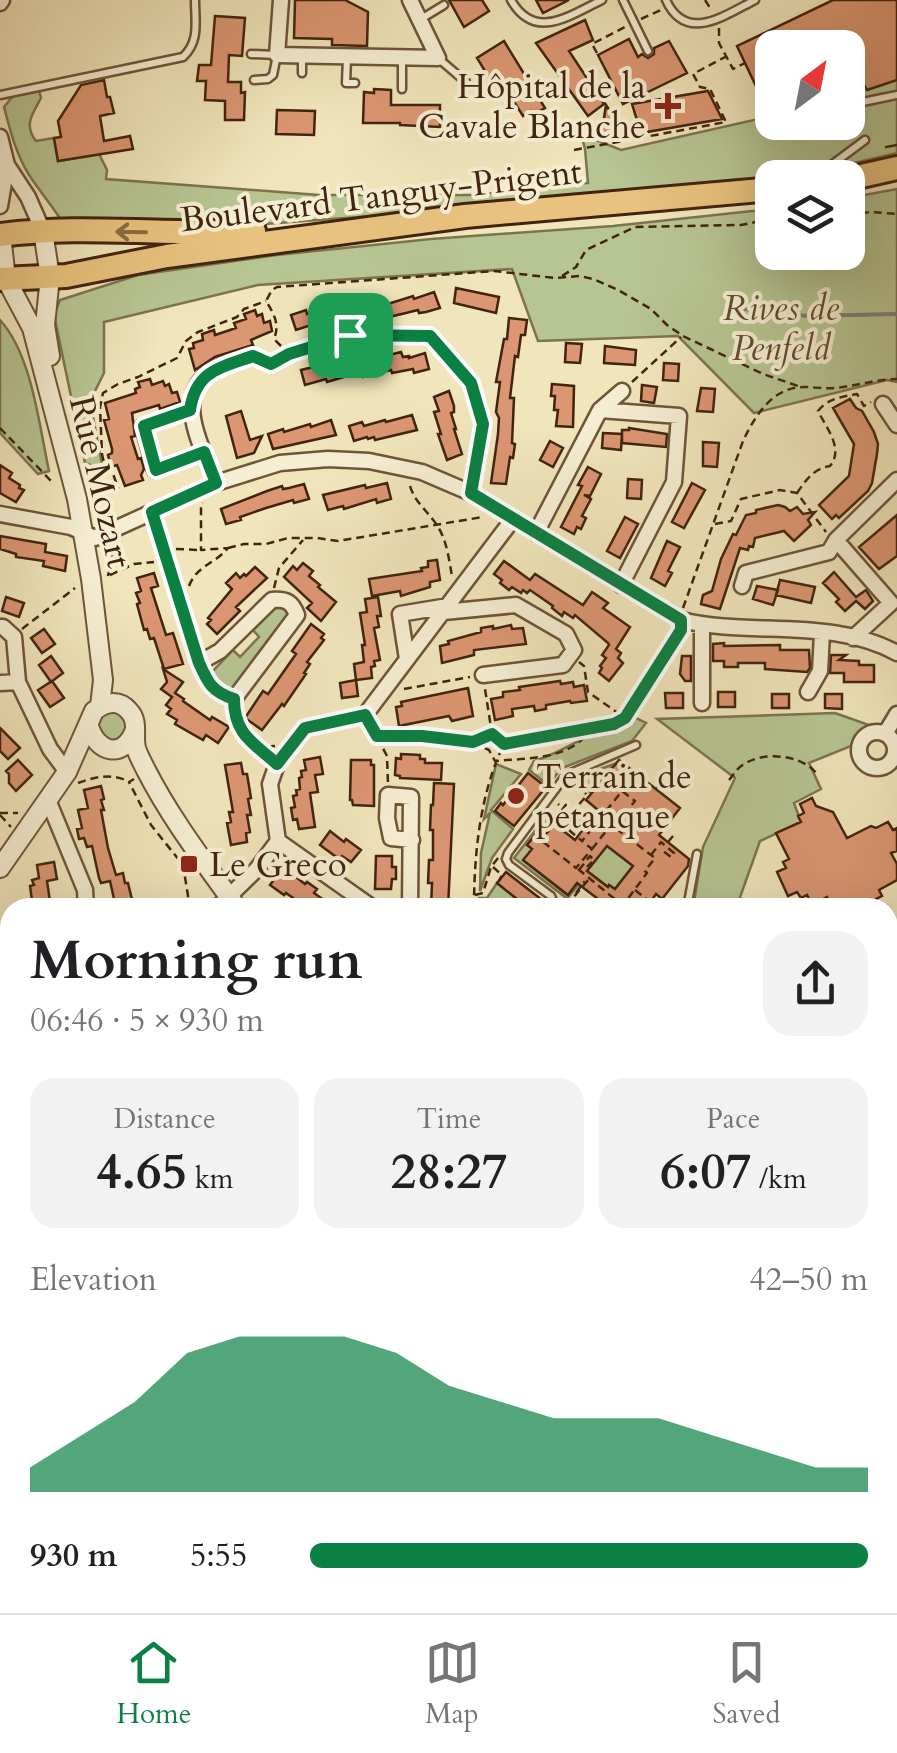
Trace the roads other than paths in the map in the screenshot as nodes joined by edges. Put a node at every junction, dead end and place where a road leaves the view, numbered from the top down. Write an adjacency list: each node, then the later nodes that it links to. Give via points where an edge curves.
1 (195, 0): 24 (lane, via 196,37 184,57)
2 (281, 0): 13 (street)
3 (410, 0): 10 (street)
4 (511, 0): 5 (lane, via 532,22 552,23)
5 (602, 0)
6 (623, 0): 11 (lane)
7 (666, 0): 8 (lane, via 675,15 696,24)
8 (755, 0)
9 (444, 4): 10 (lane)
10 (420, 20): 17 (street)
11 (648, 51)
12 (252, 54): 13 (lane)
13 (277, 55): 14 (street); 19 (lane, via 273,75)
14 (302, 56): 15 (street); 18 (lane)
15 (347, 56): 16 (street); 21 (lane, via 346,82)
16 (402, 58): 17 (street); 22 (lane)
17 (438, 58): 20 (lane)
18 (302, 72)
19 (254, 80)
20 (466, 82)
21 (355, 83)
22 (402, 89)
23 (897, 94): 25 (lane)
24 (0, 96)
25 (865, 101)
26 (0, 137): 29 (street)
27 (865, 140): 28 (lane)
28 (838, 160)
29 (7, 165): 33 (street); 36 (street)
30 (897, 168): 31 (main road)
31 (865, 175)
32 (755, 191): 34 (main road, Boulevard Tanguy-Prigent)
33 (0, 206)
34 (438, 221): 36 (main road, one-way to 36, via 221,233); 38 (main road, Boulevard Tanguy-Prigent)
35 (0, 227): 37 (street)
36 (43, 231): 37 (main road); 38 (street, Rue Mozart)
37 (1, 235): 39 (street)
38 (50, 276): 39 (main road, Boulevard Tanguy-Prigent); 53 (street, Rue Mozart, via 44,325)
39 (3, 279): 53 (street, Rue Mozart, via 32,328)
40 (622, 392): 43 (street)
41 (884, 404): 44 (street)
42 (190, 410): 45 (street); 45 (street, via 144,426 156,470); 48 (street, via 193,391 213,370 253,356 271,364 350,335 430,336 471,383 483,424)
43 (600, 410): 52 (street); 55 (street, via 679,416 674,482)
44 (897, 426)
45 (204, 452): 47 (street)
46 (897, 480): 54 (street)
47 (216, 483): 48 (street, via 280,463 328,459 411,470); 49 (street)
48 (471, 493): 51 (street)
49 (152, 512): 53 (street); 65 (street)
50 (0, 514): 53 (street)
51 (513, 519): 52 (street); 58 (street)
52 (536, 533): 55 (street)
53 (89, 535): 71 (street, Rue Mozart, via 100,578)
54 (836, 541): 56 (street, via 828,552 746,573); 57 (street)
55 (621, 585): 59 (street)
56 (742, 586)
57 (894, 601): 62 (street)
58 (446, 609): 64 (street); 64 (street, via 400,614); 66 (street, via 516,605 566,634 574,650 563,665)
59 (702, 625): 61 (street); 70 (street)
60 (0, 627): 67 (street, via 14,637)
61 (822, 633): 62 (street); 69 (street, via 820,671)
62 (854, 638): 63 (street)
63 (897, 654)
64 (408, 658): 82 (street, via 365,715 305,728 277,764 270,784)
65 (199, 663): 65 (street, via 272,600 293,604 297,616 234,699 219,695)
66 (483, 675)
67 (18, 682): 68 (street); 79 (street, via 50,749)
68 (0, 683)
69 (808, 692)
70 (702, 703)
71 (109, 705): 73 (street); 74 (street, via 129,710)
72 (897, 714): 75 (street)
73 (89, 726): 77 (street, via 93,740); 79 (street)
74 (135, 730): 77 (street, via 125,745); 78 (street)
75 (885, 734)
76 (636, 745): 90 (lane, via 566,775 508,853 509,865)
77 (110, 748): 78 (street); 79 (street)
78 (142, 775): 86 (street)
79 (73, 777): 80 (street)
80 (48, 800): 84 (street); 85 (street)
81 (412, 840): 81 (street, via 391,838 388,795 411,797); 89 (street)
82 (278, 841): 87 (street); 88 (street)
83 (697, 854): 91 (lane)
84 (0, 868)
85 (85, 898)
86 (224, 898)
87 (232, 898)
88 (359, 898)
89 (410, 898)
90 (552, 898)
91 (689, 898)

